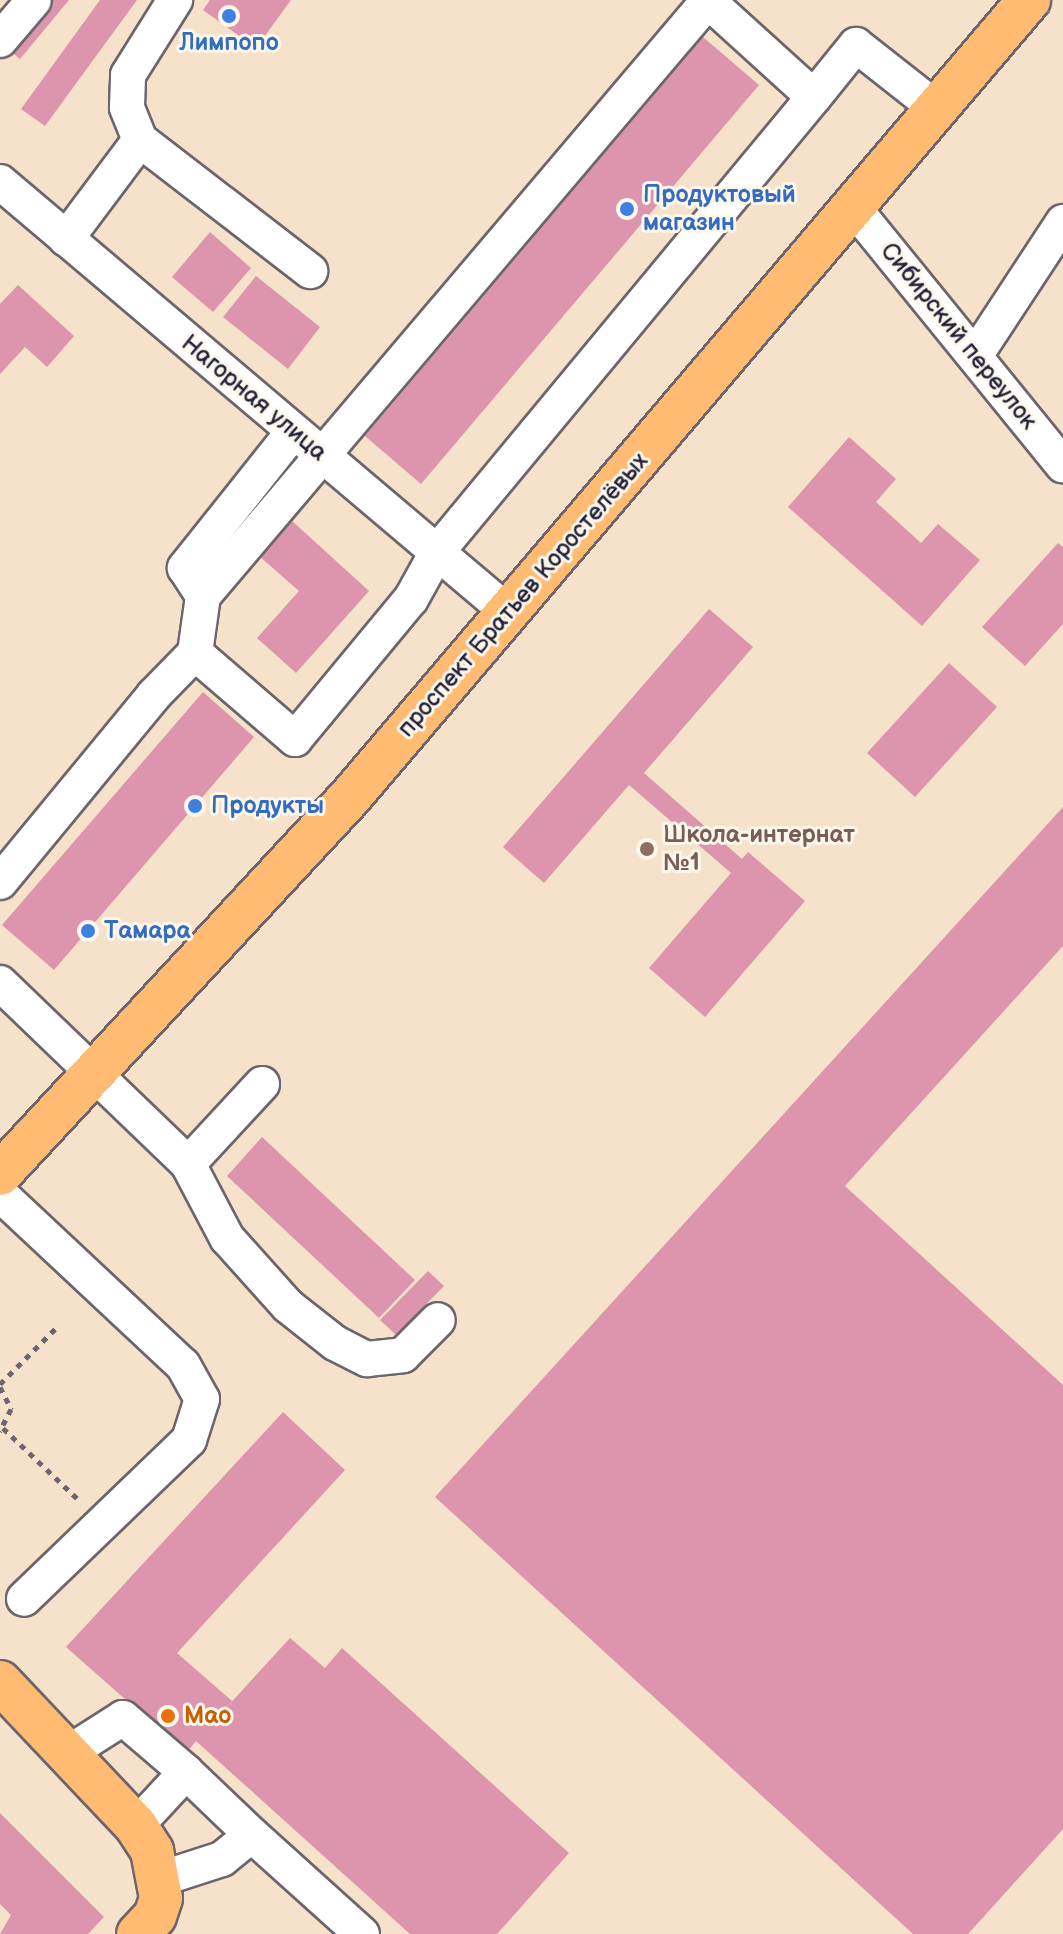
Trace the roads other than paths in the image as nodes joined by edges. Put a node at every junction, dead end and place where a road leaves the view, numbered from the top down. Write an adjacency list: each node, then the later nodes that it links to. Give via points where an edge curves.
1 (34, 0): 4 (street)
2 (175, 0): 7 (street, via 128,75 127,107)
3 (1029, 0): 6 (main road, проспект Братьев Коростелёвых)
4 (0, 40)
5 (814, 97): 6 (street, via 856,45); 15 (street, via 708,1); 17 (street)
6 (936, 108): 9 (main road, проспект Братьев Коростелёвых)
7 (140, 140): 11 (street); 12 (street)
8 (0, 182): 11 (street, Нагорная улица)
9 (853, 207): 13 (street, Сибирский переулок); 19 (main road, проспект Братьев Коростелёвых)
10 (1063, 222): 13 (street)
11 (66, 239): 14 (street, Нагорная улица)
12 (310, 271)
13 (977, 353): 16 (street, Сибирский переулок)
14 (293, 432): 15 (street, Нагорная улица); 18 (street, via 185,568)
15 (323, 455): 17 (street, Нагорная улица); 18 (street)
16 (1063, 465)
17 (437, 552): 19 (street, Нагорная улица); 20 (street, via 411,599 295,739)
18 (203, 596): 20 (street)
19 (509, 613): 23 (main road, проспект Братьев Коростелёвых, via 351,796)
20 (195, 653): 21 (street)
21 (0, 882)
22 (0, 983): 23 (street)
23 (93, 1074): 25 (street); 26 (main road, проспект Братьев Коростелёвых)
24 (262, 1084): 25 (street)
25 (188, 1164): 28 (street, via 227,1238 288,1306 335,1343 367,1359 403,1355)
26 (0, 1174)
27 (0, 1194): 29 (street, via 183,1365 202,1399 189,1440)
28 (438, 1320)
29 (24, 1599)
30 (0, 1682): 31 (main road)
31 (68, 1753): 32 (street, via 123,1718); 33 (main road)
32 (186, 1772): 33 (street); 34 (street)
33 (136, 1826): 35 (main road, via 152,1851)
34 (252, 1835): 35 (street, via 222,1859); 37 (street)
35 (160, 1879): 36 (main road, via 161,1898)
36 (143, 1932)
37 (362, 1934)

